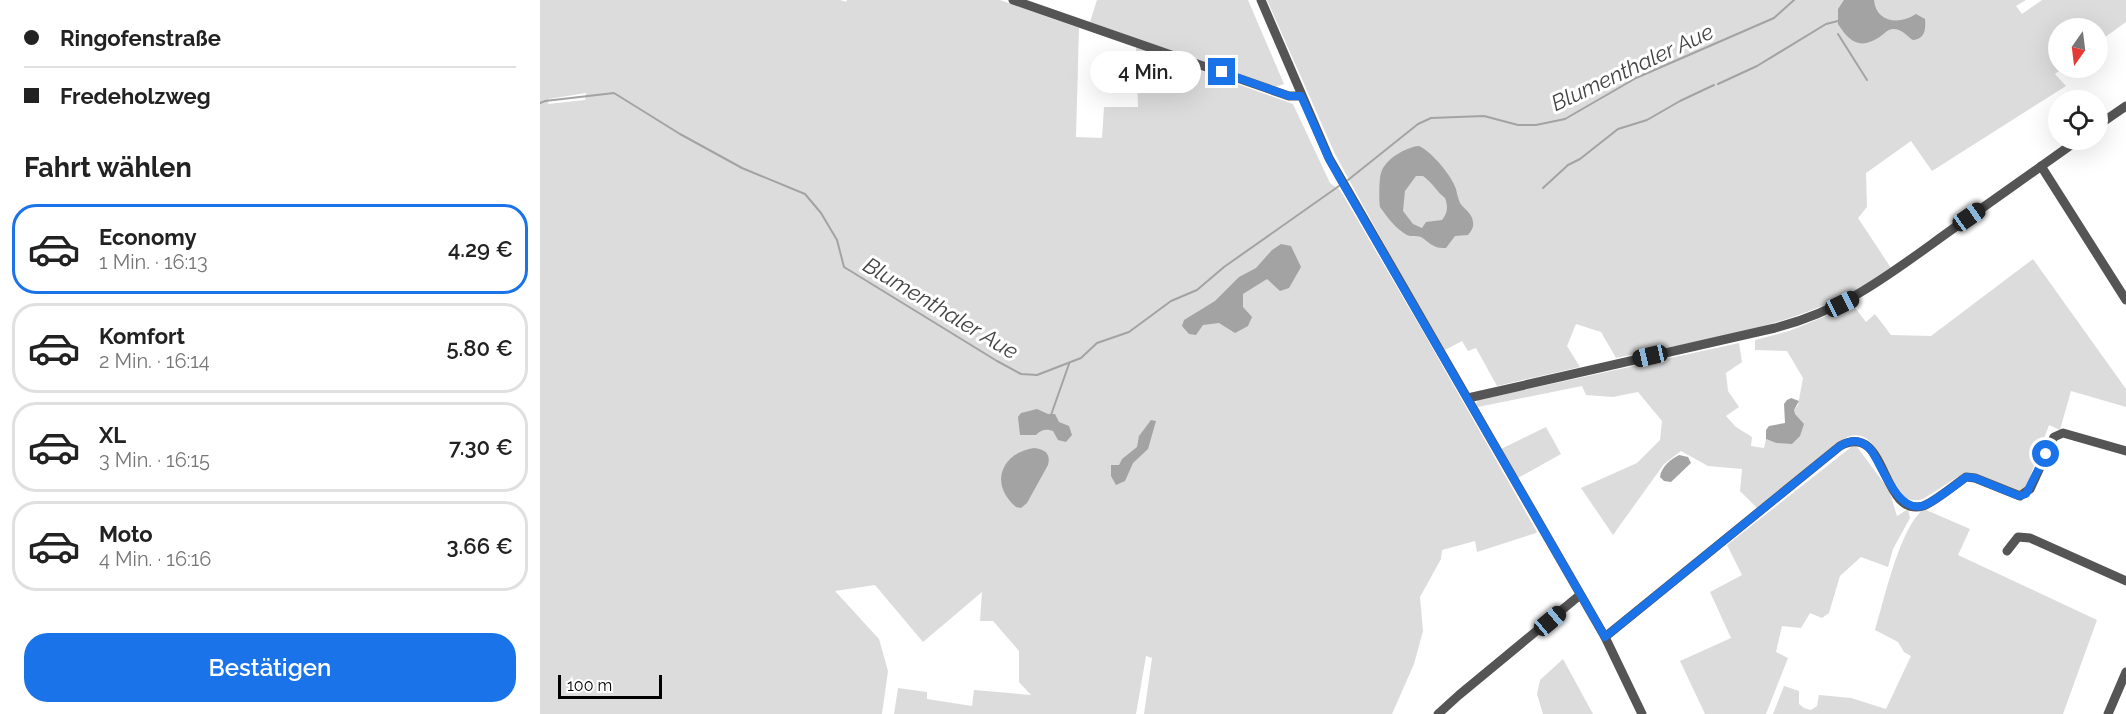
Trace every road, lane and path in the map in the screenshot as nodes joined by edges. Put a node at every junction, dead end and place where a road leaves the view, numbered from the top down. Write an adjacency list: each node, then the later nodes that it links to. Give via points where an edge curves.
1 (1013, 0): 3 (street, via 1289,96)
2 (1261, 0): 3 (street)
3 (1301, 96): 9 (street, via 1329,159)
4 (2126, 106): 5 (street)
5 (2108, 118)
6 (2064, 150): 7 (street)
7 (2041, 166): 8 (street); 9 (street, via 1871,288 1831,309 1783,326)
8 (2126, 300)
9 (1468, 398): 13 (street)
10 (2126, 451): 14 (street, via 2063,433 2054,437 2026,494 2019,496 1966,477 1922,506 1899,499 1865,443 1848,442)
11 (2007, 551): 12 (street, via 2018,537 2030,538)
12 (2126, 581)
13 (1580, 595): 14 (street); 16 (street)
14 (1605, 637): 17 (street)
15 (2126, 672): 18 (street)
16 (1438, 714)
17 (1642, 714)
18 (2108, 714)

